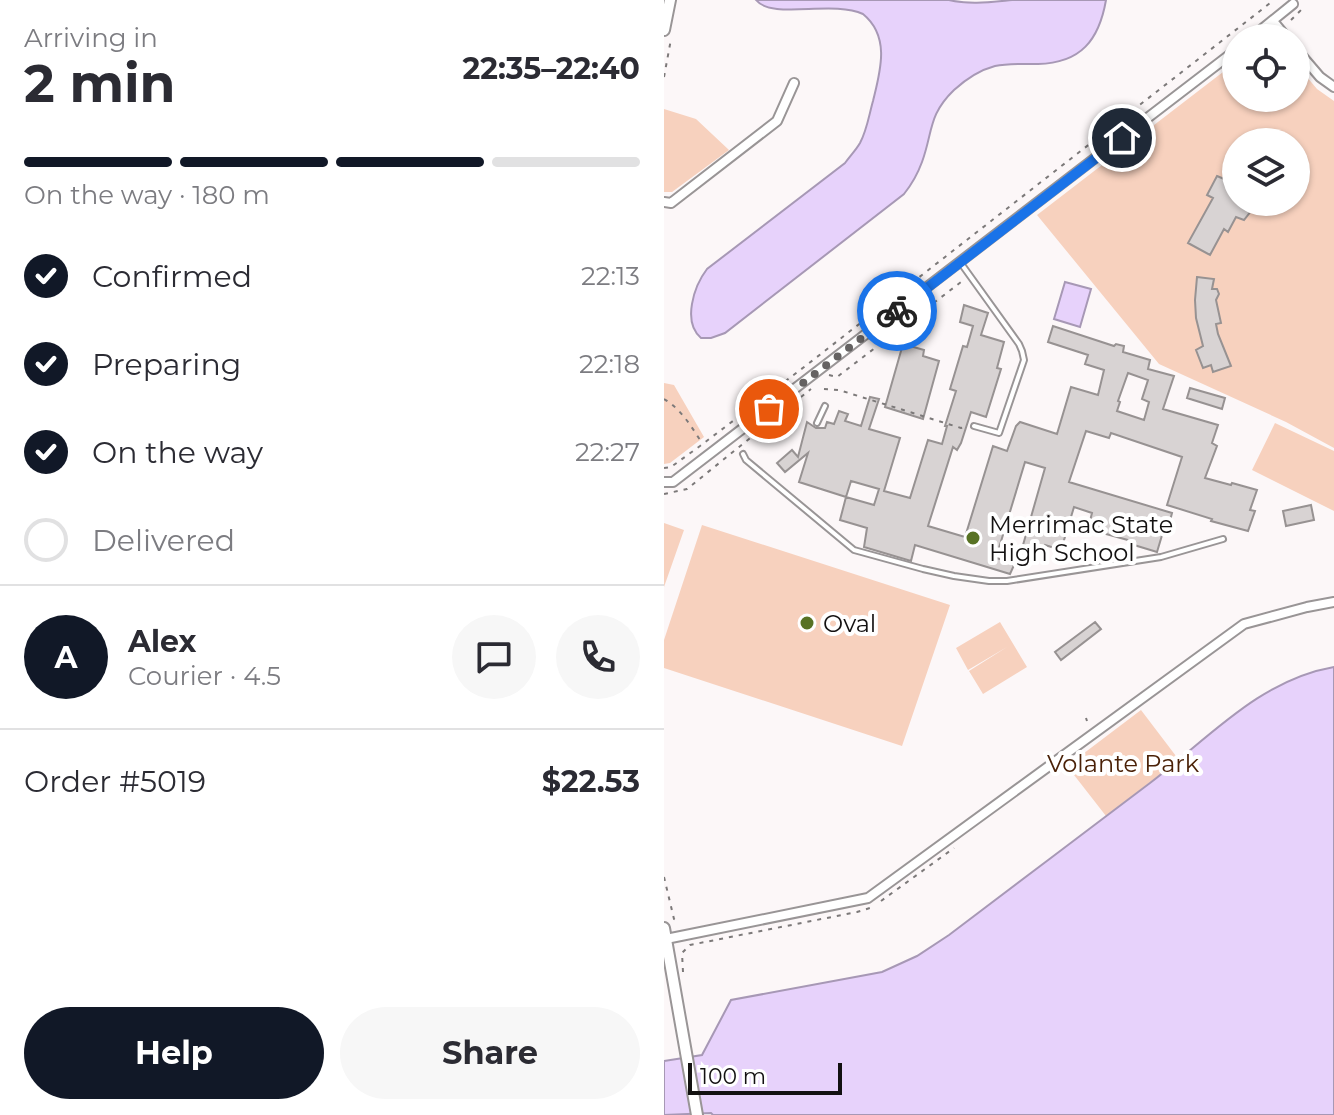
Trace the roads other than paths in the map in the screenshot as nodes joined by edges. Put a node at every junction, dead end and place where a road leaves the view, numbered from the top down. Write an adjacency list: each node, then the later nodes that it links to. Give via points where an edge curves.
1 (670, 0): 6 (street)
2 (1293, 4): 3 (street)
3 (1273, 21): 4 (street); 5 (street)
4 (1269, 24)
5 (1275, 24)
6 (668, 34)
7 (1222, 61): 12 (street)
8 (1310, 65): 10 (street)
9 (794, 83): 11 (street, via 777,121 671,203)
10 (1334, 87)
11 (664, 202)
12 (960, 262): 15 (lane, via 1019,344 1024,360 999,433); 17 (street, via 673,482)
13 (825, 406): 14 (lane)
14 (817, 423)
15 (974, 426)
16 (743, 454): 18 (lane, via 854,550 954,576 1007,581 1161,557)
17 (664, 482)
18 (1223, 539)
19 (1334, 602): 20 (street, via 1244,624 868,898)
20 (665, 934): 21 (street)
21 (697, 1115)

